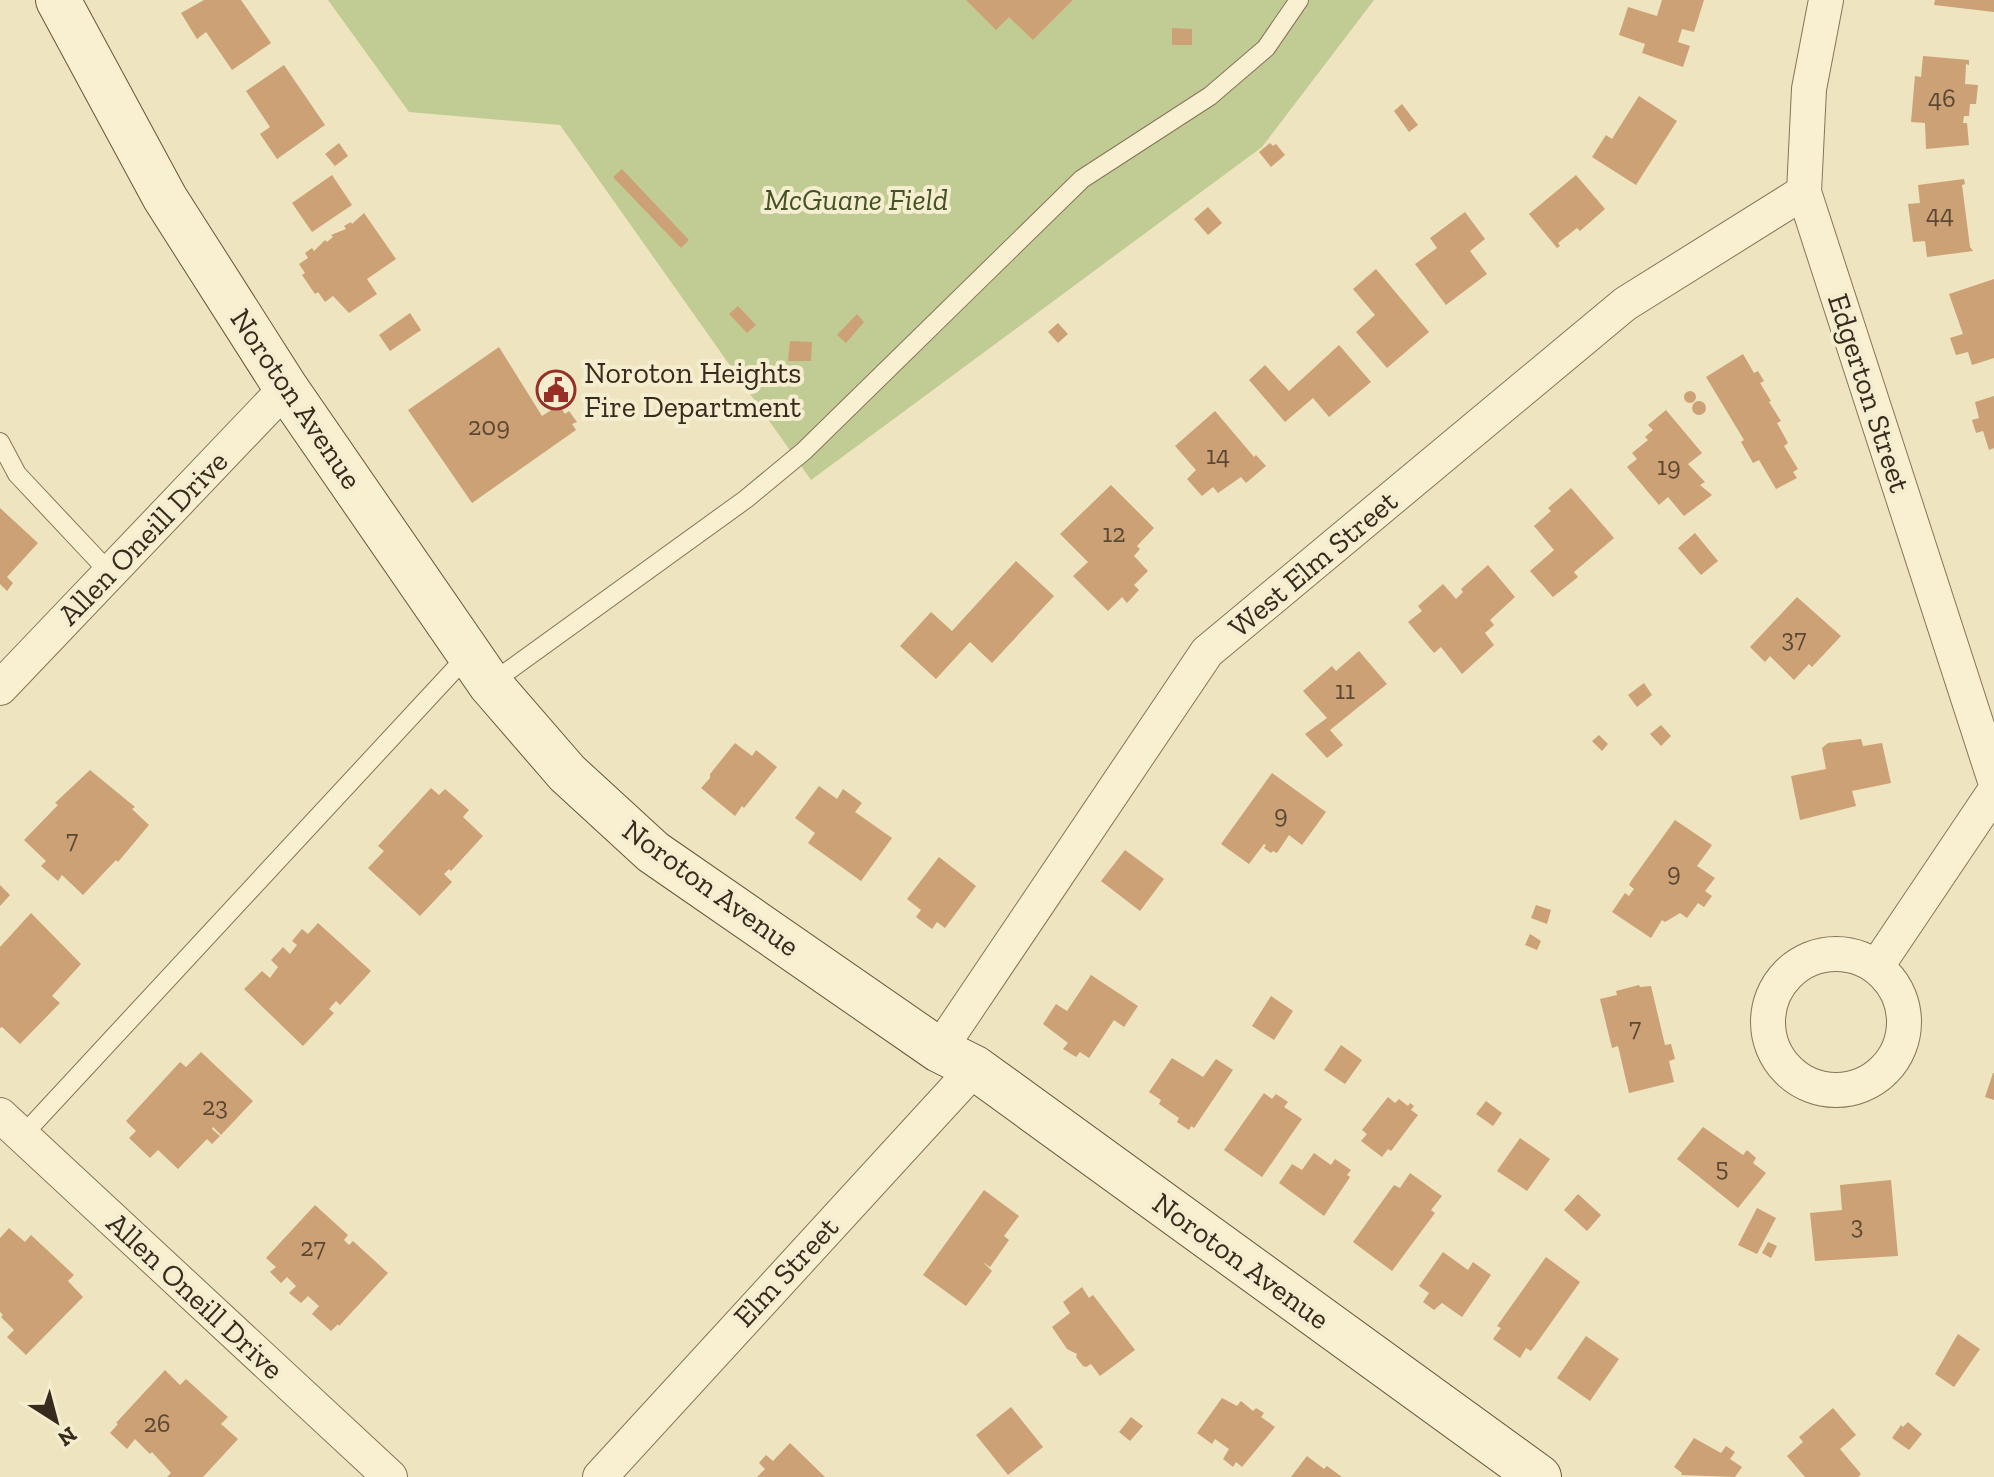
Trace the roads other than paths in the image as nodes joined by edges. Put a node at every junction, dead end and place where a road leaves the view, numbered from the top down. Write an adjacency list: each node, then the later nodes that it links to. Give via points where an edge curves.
1 (58, 0): 5 (main road, Noroton Avenue, via 165,198)
2 (1299, 0): 8 (lane, via 1266,48 1210,96 1082,179 804,451 746,499)
3 (1826, 0): 4 (street, Edgerton Street, via 1809,89)
4 (1804, 192): 10 (street, Edgerton Street); 13 (street, West Elm Street, via 1625,304 1207,652)
5 (286, 388): 7 (street, Allen Oneill Drive); 8 (main road, Noroton Avenue)
6 (0, 442): 7 (lane, via 17,474)
7 (110, 573): 9 (street, Allen Oneill Drive)
8 (479, 669): 13 (main road, Noroton Avenue, via 567,773 653,852); 14 (lane)
9 (0, 688)
10 (1994, 778)
11 (1994, 792): 12 (street)
12 (1877, 966): 12 (street, via 1853,955 1826,954 1801,963 1781,981 1769,1006 1768,1033 1777,1057 1796,1077 1820,1089 1847,1090 1872,1081 1892,1062 1903,1038 1905,1011 1895,986)
13 (957, 1059): 16 (street, Elm Street); 17 (main road, Noroton Avenue)
14 (11, 1125): 15 (street, Allen Oneill Drive)
15 (390, 1477)
16 (600, 1477)
17 (1539, 1477)

